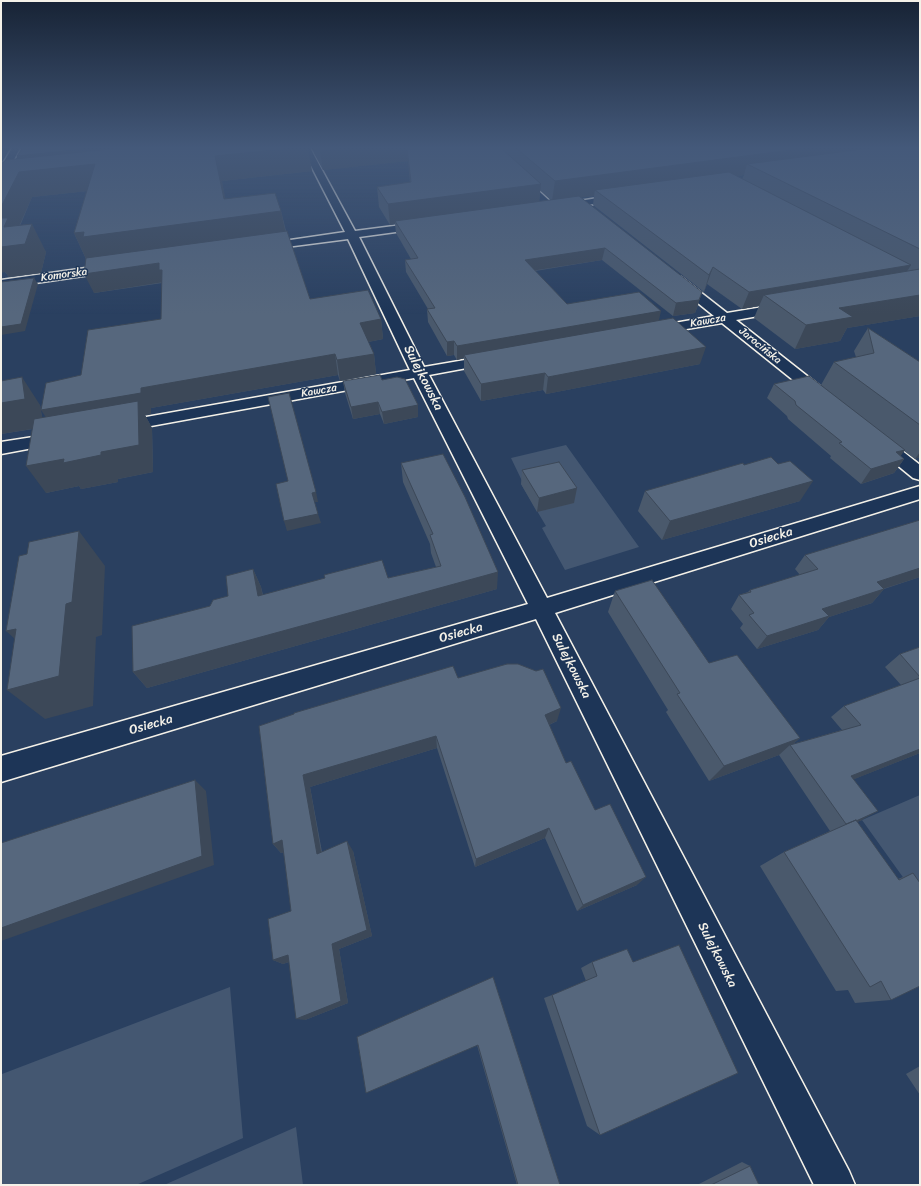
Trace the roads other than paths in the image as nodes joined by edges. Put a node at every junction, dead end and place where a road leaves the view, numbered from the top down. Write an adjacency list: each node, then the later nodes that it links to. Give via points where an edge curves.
1 (335, 203): 9 (street, Sulejkowska)
2 (546, 203): 5 (street)
3 (573, 203): 5 (street)
4 (583, 203): 7 (street)
5 (550, 207): 6 (street)
6 (535, 209)
7 (598, 216)
8 (438, 223): 9 (street)
9 (352, 235): 10 (street); 18 (street, Sulejkowska)
10 (252, 249)
11 (126, 267): 13 (street, Komorska)
12 (666, 271): 15 (street, Jarocińska)
13 (1, 284)
14 (798, 305): 15 (street, Kawcza)
15 (725, 318): 16 (street, Kawcza); 19 (street, Jarocińska)
16 (633, 334)
17 (511, 356): 18 (street, Kawcza)
18 (419, 372): 20 (street, Kawcza); 26 (street, Sulejkowska)
19 (836, 406)
20 (103, 430)
21 (871, 435): 24 (street)
22 (72, 436): 23 (street)
23 (1, 448)
24 (920, 474)
25 (920, 492): 26 (street, Osiecka)
26 (542, 608): 27 (street, Osiecka); 28 (street, Sulejkowska)
27 (1, 769)
28 (835, 1185)

